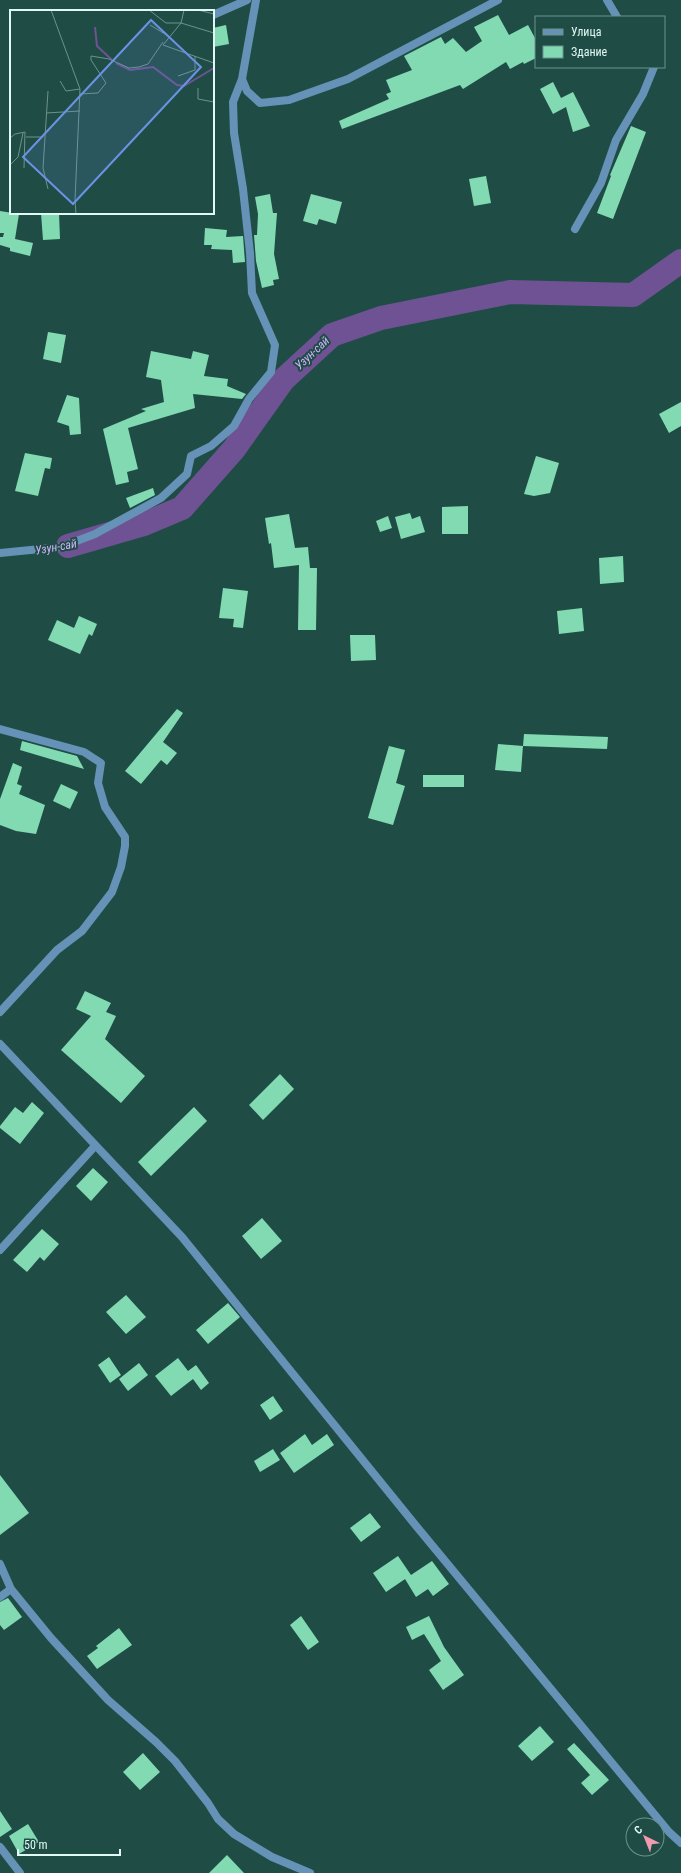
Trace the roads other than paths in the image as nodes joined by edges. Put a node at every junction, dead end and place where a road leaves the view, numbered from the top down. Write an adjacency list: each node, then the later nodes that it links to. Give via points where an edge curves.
1 (247, 0): 5 (street)
2 (256, 0): 8 (street)
3 (498, 0): 8 (street, via 348,79 289,100 260,103 247,91)
4 (607, 0): 6 (street)
5 (214, 15)
6 (616, 16)
7 (654, 68): 9 (street, via 643,94 616,140 601,183)
8 (242, 79): 10 (street, via 233,102 234,133 243,189 252,292 275,345 270,372 249,399 234,426 211,446 191,456 187,474 160,498 95,534 61,547)
9 (575, 230)
10 (0, 553)
11 (0, 729): 12 (street, via 84,752 101,763 98,783 105,807 125,837 121,867 112,892 82,930 57,950)
12 (0, 1012)
13 (0, 1044): 14 (street)
14 (95, 1146): 15 (street); 19 (street, via 182,1237 628,1783)
15 (0, 1250)
16 (0, 1564): 17 (street)
17 (11, 1589): 18 (street); 22 (street, via 51,1638 108,1700 175,1762 208,1803 218,1820 234,1834 272,1857)
18 (0, 1597)
19 (681, 1843)
20 (0, 1846): 21 (street)
21 (20, 1873)
22 (310, 1873)

